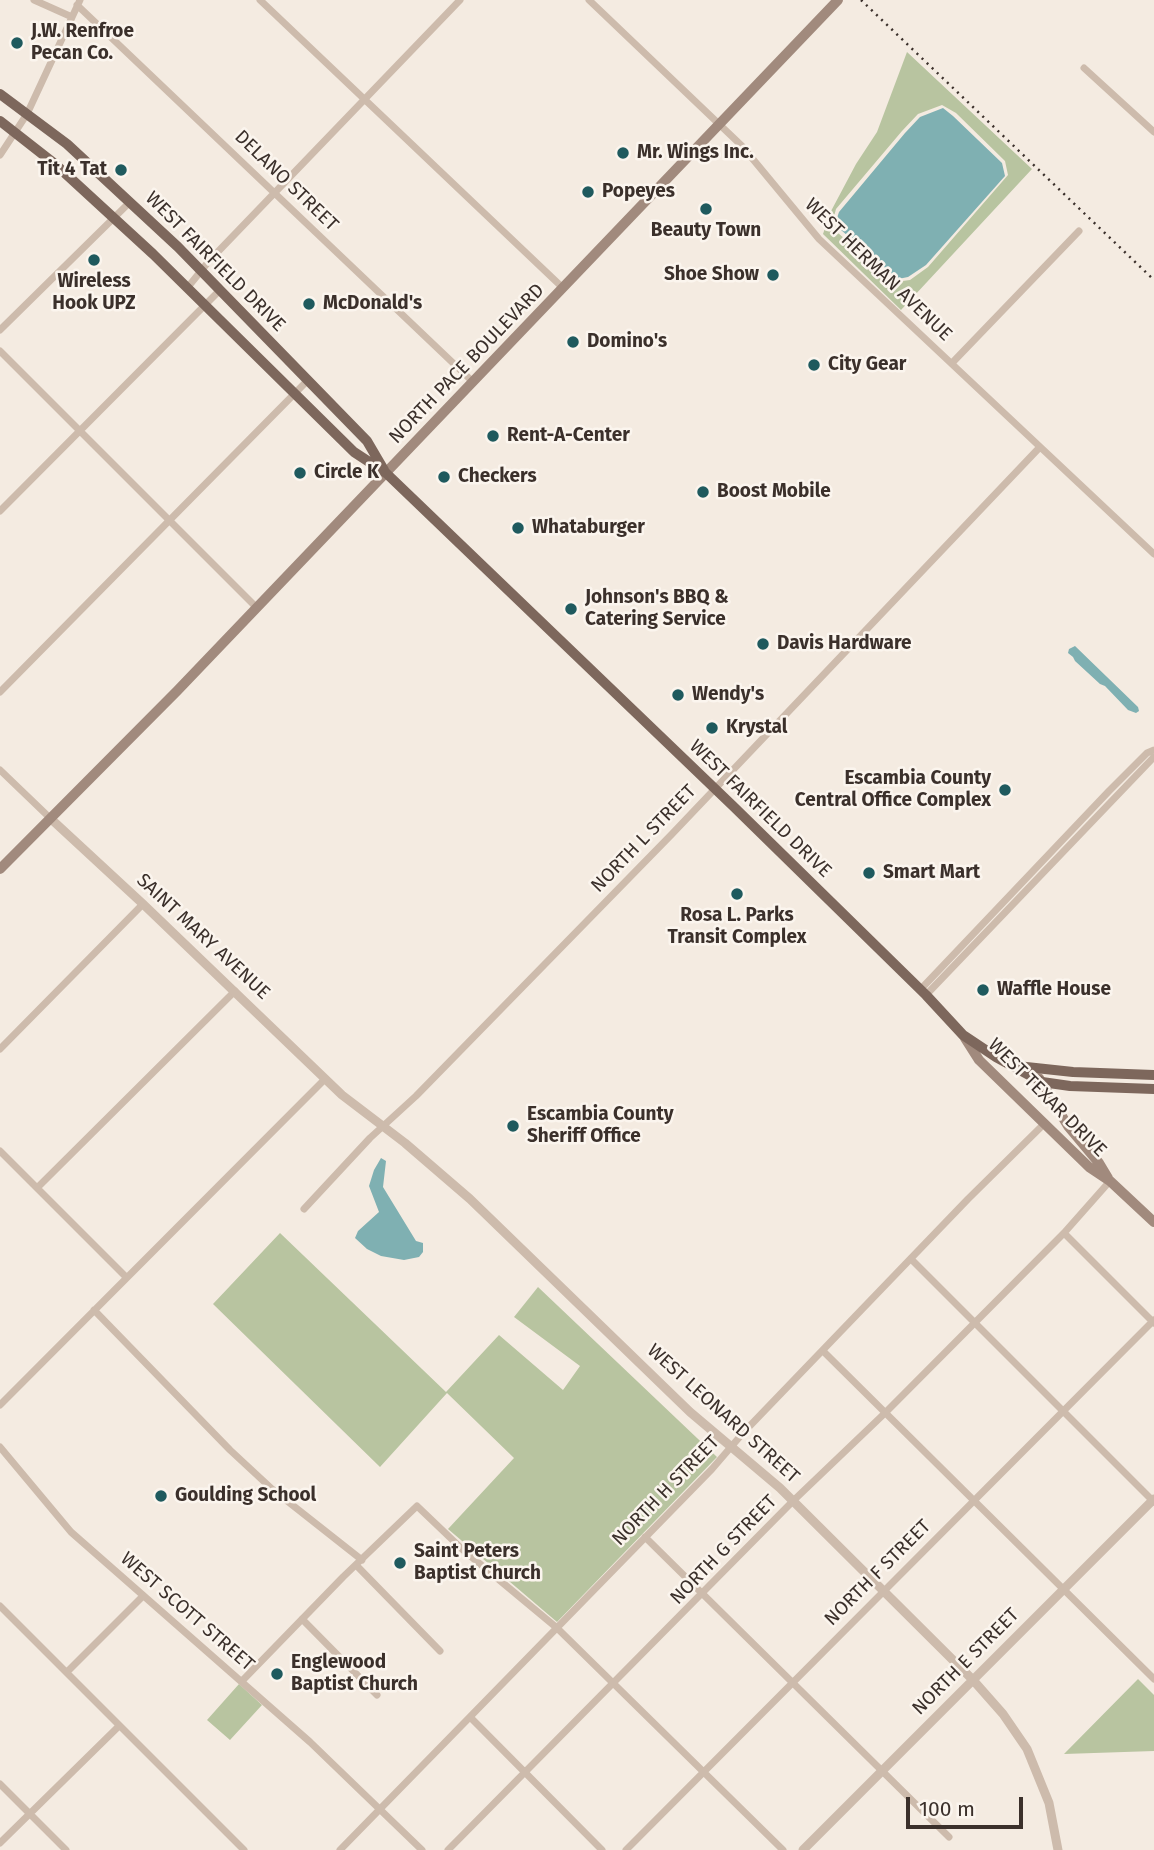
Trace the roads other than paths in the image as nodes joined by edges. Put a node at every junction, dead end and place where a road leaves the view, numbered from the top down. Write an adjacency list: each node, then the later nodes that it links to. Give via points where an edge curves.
1 (34, 0): 7 (street)
2 (260, 0): 10 (street)
3 (460, 0): 10 (street)
4 (589, 0): 13 (street, WEST HERMAN AVENUE)
5 (838, 0): 13 (main road, NORTH PACE BOULEVARD)
6 (78, 2): 7 (street); 17 (street, DELANO STREET)
7 (72, 18): 11 (street)
8 (1084, 68): 14 (street)
9 (0, 94): 11 (main road, WEST FAIRFIELD DRIVE)
10 (365, 100): 17 (street); 23 (street)
11 (27, 114): 15 (street); 18 (main road, WEST FAIRFIELD DRIVE)
12 (0, 121): 15 (main road, WEST FAIRFIELD DRIVE)
13 (719, 124): 23 (main road, NORTH PACE BOULEVARD); 28 (street, WEST HERMAN AVENUE, via 819,239)
14 (1154, 132)
15 (16, 133): 16 (street); 19 (main road, WEST FAIRFIELD DRIVE)
16 (0, 155)
17 (276, 193): 21 (street); 30 (street, DELANO STREET)
18 (130, 202): 19 (street); 21 (main road, WEST FAIRFIELD DRIVE)
19 (114, 219): 22 (main road, WEST FAIRFIELD DRIVE); 26 (street)
20 (1079, 231): 28 (street)
21 (201, 271): 22 (street); 24 (main road, WEST FAIRFIELD DRIVE)
22 (188, 287): 25 (main road, WEST FAIRFIELD DRIVE)
23 (563, 288): 30 (main road, NORTH PACE BOULEVARD)
24 (220, 290): 25 (street); 29 (main road, WEST FAIRFIELD DRIVE)
25 (206, 304): 31 (main road, WEST FAIRFIELD DRIVE); 32 (street)
26 (0, 330)
27 (0, 351): 32 (street)
28 (952, 363): 33 (street, WEST HERMAN AVENUE)
29 (309, 380): 31 (street); 34 (main road, WEST FAIRFIELD DRIVE, via 368,441)
30 (473, 382): 34 (main road, NORTH PACE BOULEVARD)
31 (296, 393): 34 (main road, WEST FAIRFIELD DRIVE, via 354,452); 36 (street)
32 (80, 431): 35 (street); 36 (street)
33 (1040, 447): 37 (street, WEST HERMAN AVENUE); 43 (street, NORTH L STREET)
34 (386, 473): 38 (main road, NORTH PACE BOULEVARD); 43 (main road, WEST FAIRFIELD DRIVE)
35 (0, 511)
36 (170, 520): 38 (street); 39 (street)
37 (1154, 554)
38 (257, 608): 44 (main road, NORTH PACE BOULEVARD)
39 (0, 692)
40 (1154, 750): 48 (street, via 1109,791)
41 (1154, 757): 48 (street)
42 (0, 770): 44 (street, SAINT MARY AVENUE)
43 (714, 789): 48 (main road, WEST FAIRFIELD DRIVE); 58 (street, NORTH L STREET)
44 (50, 818): 45 (main road, NORTH PACE BOULEVARD); 46 (street, SAINT MARY AVENUE)
45 (0, 869)
46 (143, 904): 47 (street, SAINT MARY AVENUE); 50 (street)
47 (234, 991): 54 (street, SAINT MARY AVENUE); 61 (street)
48 (923, 992): 49 (main road, WEST FAIRFIELD DRIVE)
49 (963, 1035): 51 (main road, WEST FAIRFIELD DRIVE); 57 (main road, WEST TEXAR DRIVE, via 979,1059)
50 (0, 1049)
51 (1010, 1065): 52 (main road, WEST FAIRFIELD DRIVE); 55 (main road)
52 (1031, 1068): 53 (main road, WEST FAIRFIELD DRIVE); 55 (main road, WEST TEXAR DRIVE)
53 (1154, 1075)
54 (325, 1079): 58 (street, SAINT MARY AVENUE); 66 (street)
55 (1042, 1082): 56 (main road); 60 (main road, WEST TEXAR DRIVE)
56 (1154, 1089)
57 (1045, 1123): 60 (main road, WEST TEXAR DRIVE, via 1089,1167); 65 (street, NORTH H STREET)
58 (383, 1127): 62 (street); 75 (street, WEST LEONARD STREET, via 470,1199)
59 (0, 1151): 61 (street)
60 (1110, 1181): 63 (main road, WEST TEXAR DRIVE); 64 (street, NORTH G STREET)
61 (37, 1188): 66 (street)
62 (304, 1209)
63 (1154, 1222)
64 (1064, 1233): 68 (street); 69 (street, NORTH G STREET)
65 (911, 1259): 69 (street); 70 (street, NORTH H STREET)
66 (126, 1277): 67 (street)
67 (94, 1310): 71 (street); 80 (street, via 230,1450)
68 (1154, 1321): 72 (street, NORTH F STREET)
69 (975, 1322): 72 (street); 73 (street, NORTH G STREET)
70 (823, 1351): 73 (street); 75 (street, NORTH H STREET)
71 (0, 1405)
72 (1064, 1411): 76 (street, NORTH F STREET); 77 (street)
73 (885, 1413): 76 (street); 78 (street, NORTH G STREET)
74 (0, 1447): 83 (street, WEST SCOTT STREET, via 64,1525)
75 (730, 1448): 78 (street, WEST LEONARD STREET); 79 (street, NORTH H STREET)
76 (973, 1500): 81 (street, NORTH F STREET); 82 (street)
77 (1153, 1500): 82 (street, NORTH E STREET)
78 (793, 1501): 81 (street, WEST LEONARD STREET); 84 (street, NORTH G STREET)
79 (645, 1537): 84 (street); 87 (street, NORTH H STREET)
80 (359, 1563): 86 (street); 87 (street, via 417,1506); 88 (street)
81 (883, 1590): 91 (street, WEST LEONARD STREET); 93 (street, NORTH F STREET)
82 (1063, 1591): 90 (street); 91 (street, NORTH E STREET)
83 (143, 1595): 89 (street); 92 (street, WEST SCOTT STREET)
84 (702, 1595): 93 (street); 94 (street, NORTH G STREET)
85 (0, 1606): 89 (street)
86 (302, 1619): 92 (street); 95 (street)
87 (557, 1628): 94 (street); 96 (street, NORTH H STREET)
88 (440, 1651)
89 (66, 1672): 97 (street)
90 (1154, 1679)
91 (973, 1680): 98 (street, NORTH E STREET); 115 (street, WEST LEONARD STREET, via 1016,1731 1037,1768 1051,1807)
92 (242, 1681): 102 (street, WEST SCOTT STREET)
93 (792, 1682): 98 (street); 100 (street, NORTH F STREET)
94 (614, 1684): 99 (street, NORTH G STREET); 100 (street)
95 (377, 1695)
96 (470, 1717): 99 (street); 102 (street, NORTH H STREET)
97 (119, 1726): 103 (street); 107 (street)
98 (883, 1771): 104 (street); 114 (street, NORTH E STREET)
99 (525, 1772): 110 (street, NORTH G STREET); 111 (street)
100 (702, 1772): 112 (street, NORTH F STREET); 113 (street)
101 (0, 1784): 103 (street)
102 (380, 1809): 108 (street, NORTH H STREET); 109 (street, WEST SCOTT STREET)
103 (30, 1813): 105 (street); 106 (street)
104 (949, 1837)
105 (0, 1843)
106 (66, 1850)
107 (244, 1850)
108 (340, 1850)
109 (422, 1850)
110 (448, 1850)
111 (602, 1850)
112 (626, 1850)
113 (783, 1850)
114 (803, 1850)
115 (1058, 1850)

